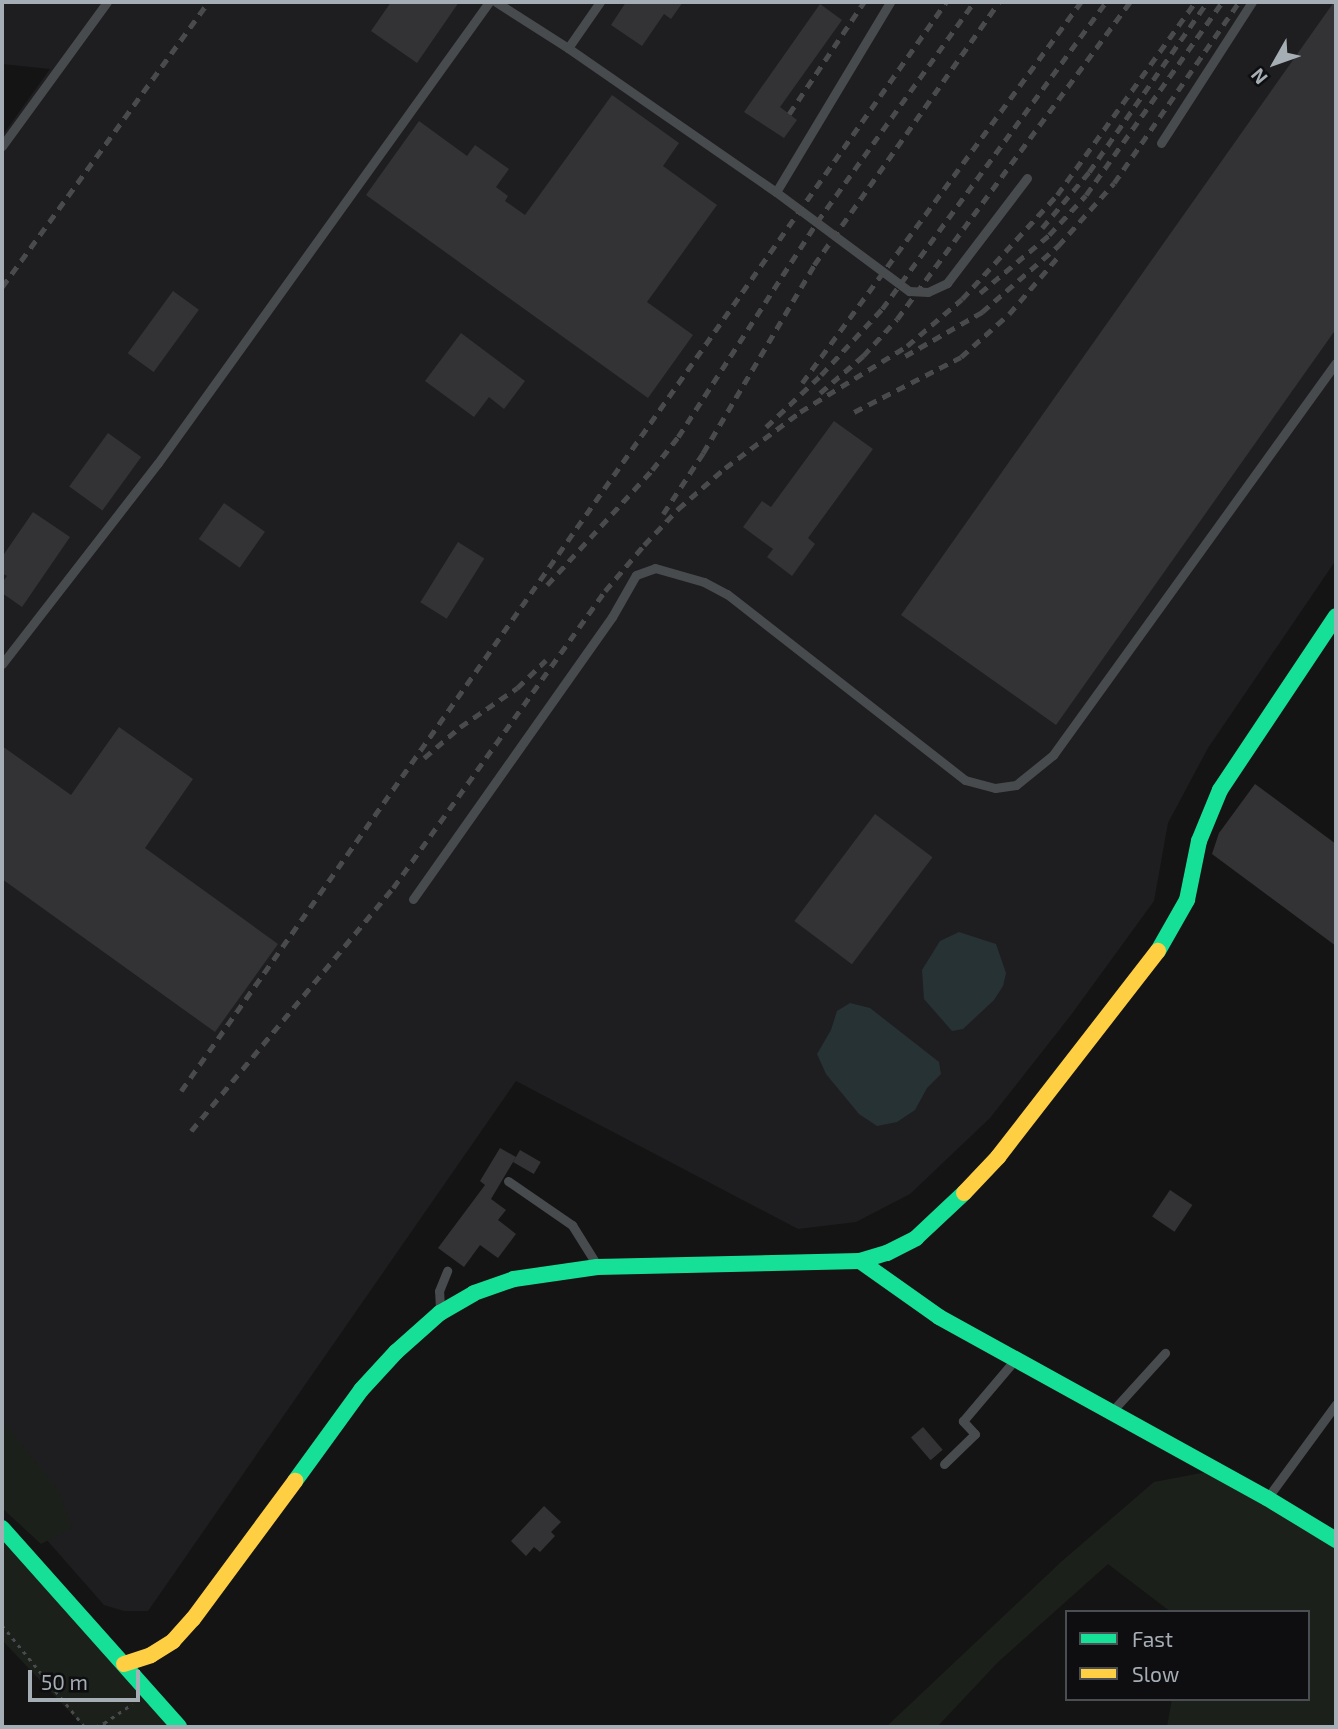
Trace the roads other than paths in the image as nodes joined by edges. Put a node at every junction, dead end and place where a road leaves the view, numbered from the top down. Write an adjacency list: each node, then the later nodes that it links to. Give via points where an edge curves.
1 (107, 2): 9 (lane)
2 (489, 2): 14 (lane, via 158,463)
3 (496, 2): 7 (lane)
4 (600, 2): 7 (lane)
5 (890, 2): 11 (lane)
6 (1252, 2): 8 (lane)
7 (568, 48): 11 (lane)
8 (1161, 143)
9 (2, 146)
10 (1027, 178): 11 (lane, via 956,274 928,292 909,291)
11 (776, 192)
12 (1336, 363): 15 (lane, via 1054,755 1016,785 995,788 965,780 727,594 655,568 636,576 612,617)
13 (1336, 616): 17 (street, via 1220,790 1199,841 1187,900 1166,941 998,1157 916,1238 887,1254)
14 (2, 664)
15 (413, 899)
16 (508, 1181): 18 (lane, via 572,1225)
17 (860, 1261): 18 (street); 22 (street, via 939,1317)
18 (597, 1267): 20 (street, via 514,1279 474,1293)
19 (447, 1271): 20 (lane, via 439,1291)
20 (440, 1313): 29 (street, via 361,1390 193,1619 151,1656)
21 (1165, 1353): 24 (lane)
22 (1014, 1360): 24 (street); 25 (lane, via 963,1421 975,1434)
23 (1336, 1404): 26 (lane)
24 (1110, 1412): 26 (street)
25 (944, 1464)
26 (1267, 1498): 28 (street)
27 (2, 1528): 29 (street)
28 (1336, 1540)
29 (124, 1664): 30 (street)
30 (179, 1727)

